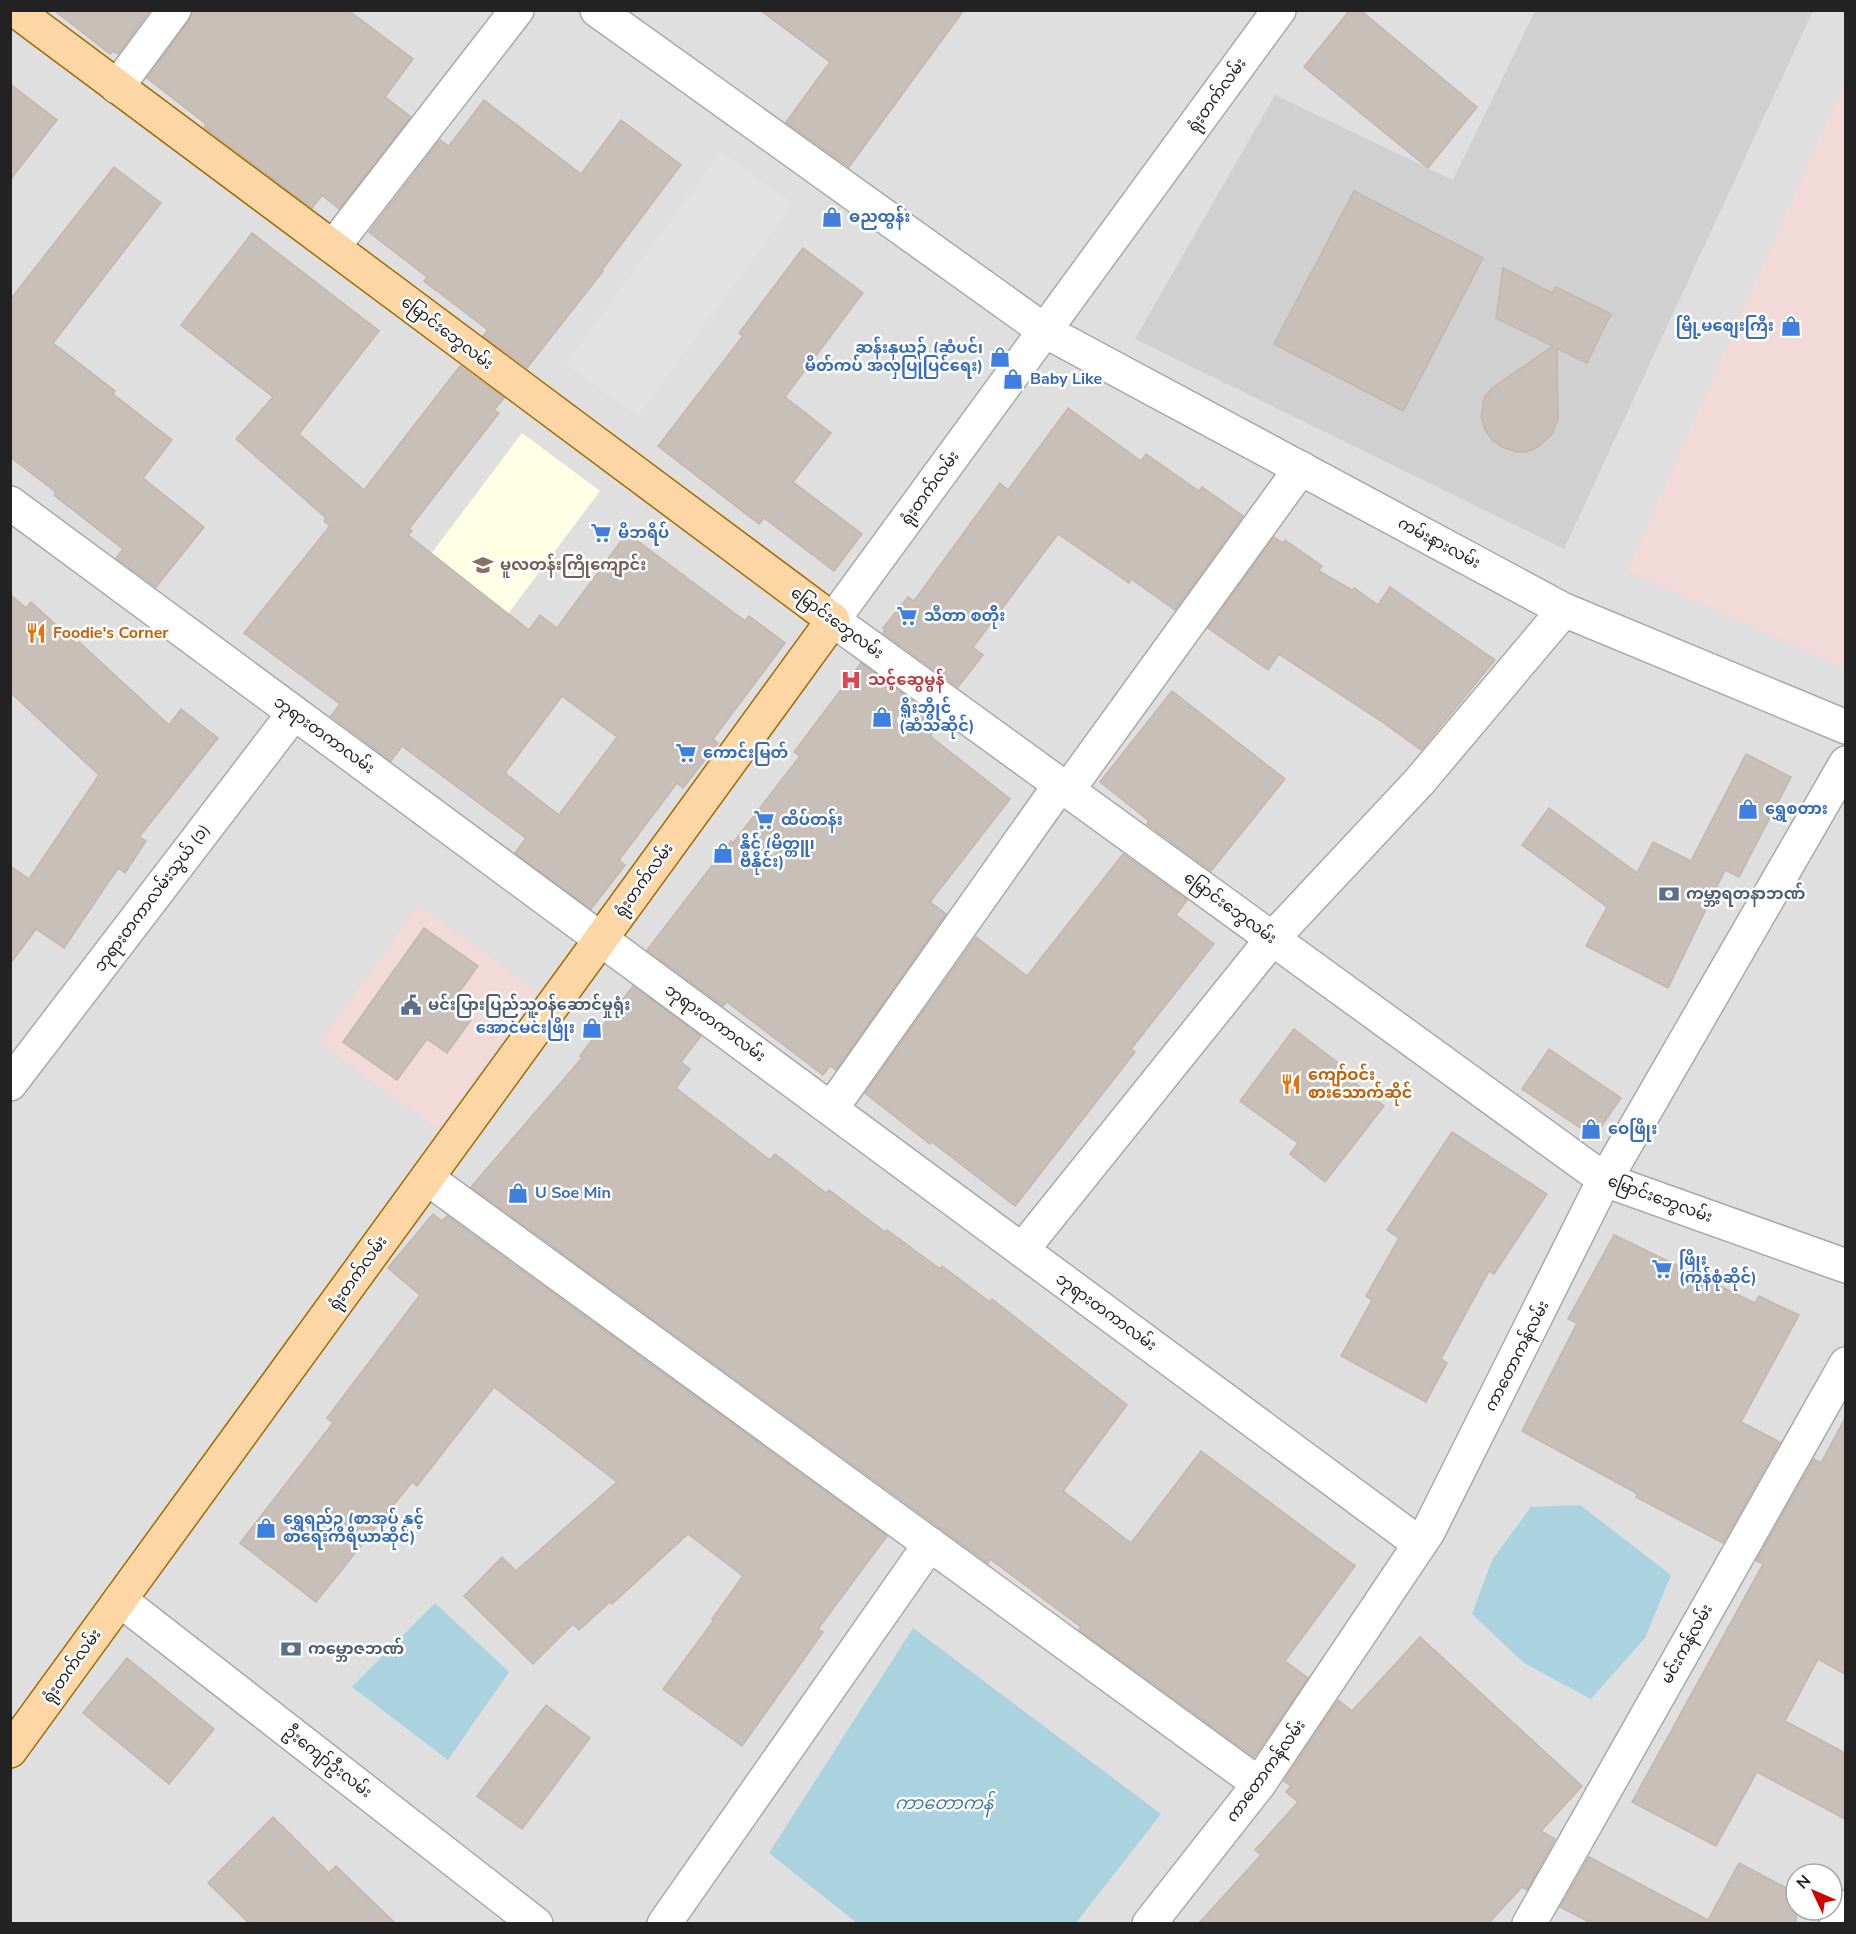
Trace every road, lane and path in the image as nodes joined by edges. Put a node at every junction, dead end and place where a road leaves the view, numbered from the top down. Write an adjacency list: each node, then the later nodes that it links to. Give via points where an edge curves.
1 (15, 10): 6 (main road, မြောင်းဘွေလမ်း)
2 (174, 10): 6 (street)
3 (517, 10): 7 (street)
4 (597, 10): 8 (street, ကမ်းနားလမ်း)
5 (1279, 10): 8 (street, ရုံးတက်လမ်း)
6 (117, 87): 7 (main road, မြောင်းဘွေလမ်း)
7 (333, 248): 12 (main road, မြောင်းဘွေလမ်း)
8 (1045, 331): 9 (street, ကမ်းနားလမ်း); 12 (street, ရုံးတက်လမ်း)
9 (1301, 468): 11 (street, ကမ်းနားလမ်း); 16 (street)
10 (10, 503): 13 (street, ဘုရားတကာလမ်း)
11 (1564, 610): 14 (street, ကမ်းနားလမ်း); 18 (street, via 1419,782)
12 (833, 620): 16 (street, မြောင်းဘွေလမ်း); 17 (main road, ရုံးတက်လမ်း)
13 (294, 713): 17 (street, ဘုရားတကာလမ်း); 19 (street, ဘုရားတကာလမ်းသွယ် (၁))
14 (1845, 727)
15 (1845, 762): 22 (street, ကာတောကန်လမ်း)
16 (1063, 788): 18 (street, မြောင်းဘွေလမ်း); 20 (street)
17 (601, 939): 20 (street, ဘုရားတကာလမ်း); 21 (main road, ရုံးတက်လမ်း)
18 (1272, 939): 22 (street, မြောင်းဘွေလမ်း); 23 (street)
19 (10, 1084)
20 (831, 1109): 23 (street, ဘုရားတကာလမ်း)
21 (427, 1179): 26 (street); 28 (main road, ရုံးတက်လမ်း)
22 (1605, 1180): 24 (street, မြောင်းဘွေလမ်း); 27 (street, ကာတောကန်လမ်း)
23 (1022, 1250): 27 (street, ဘုရားတကာလမ်း)
24 (1845, 1266)
25 (1845, 1364): 35 (street, မင်းကန်လမ်း)
26 (930, 1544): 30 (street); 33 (street)
27 (1420, 1544): 30 (street, ကာတောကန်လမ်း)
28 (120, 1600): 29 (main road, ရုံးတက်လမ်း); 32 (street, ဦးကျော်ဦးလမ်း)
29 (10, 1751)
30 (1259, 1784): 34 (street, ကာတောကန်လမ်း)
31 (1845, 1907): 36 (street)
32 (536, 1923)
33 (664, 1923)
34 (1149, 1923)
35 (1529, 1923)
36 (1836, 1923)

